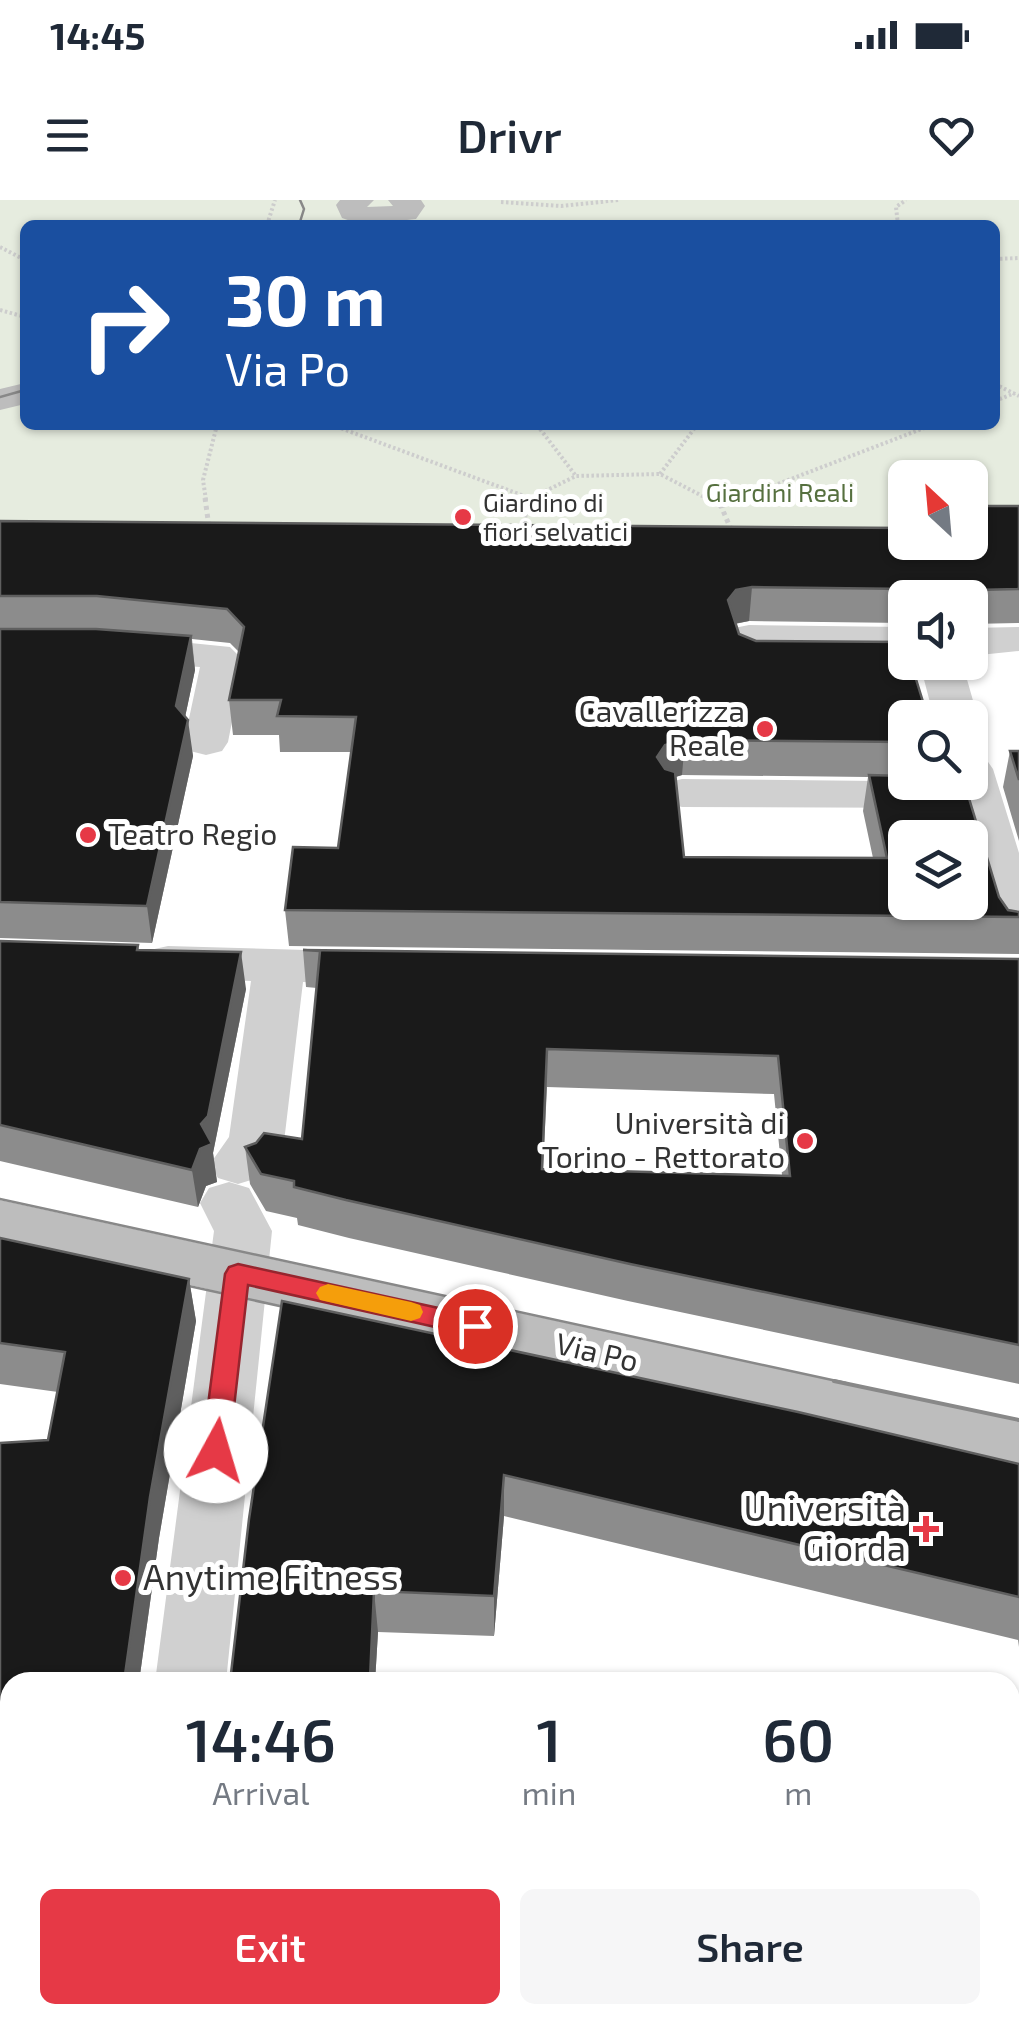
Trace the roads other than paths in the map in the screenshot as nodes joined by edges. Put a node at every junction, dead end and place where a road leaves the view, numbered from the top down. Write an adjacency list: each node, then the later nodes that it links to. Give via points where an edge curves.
1 (357, 201): 2 (street); 3 (street, via 350,208 356,215)
2 (327, 212)
3 (403, 212)
4 (888, 639): 8 (street, via 749,637 754,659)
5 (988, 640): 6 (street)
6 (1019, 640)
7 (0, 647): 9 (street, via 215,656 223,662)
8 (888, 660)
9 (206, 742)
10 (888, 785): 11 (street)
11 (682, 794)
12 (978, 800): 14 (street)
13 (128, 961): 15 (street)
14 (1012, 961)
15 (279, 966): 16 (street); 17 (street)
16 (419, 968)
17 (248, 1199): 18 (street, Via Po); 19 (street, Via Po); 20 (street)
18 (0, 1222)
19 (1019, 1447)
20 (191, 1672)

